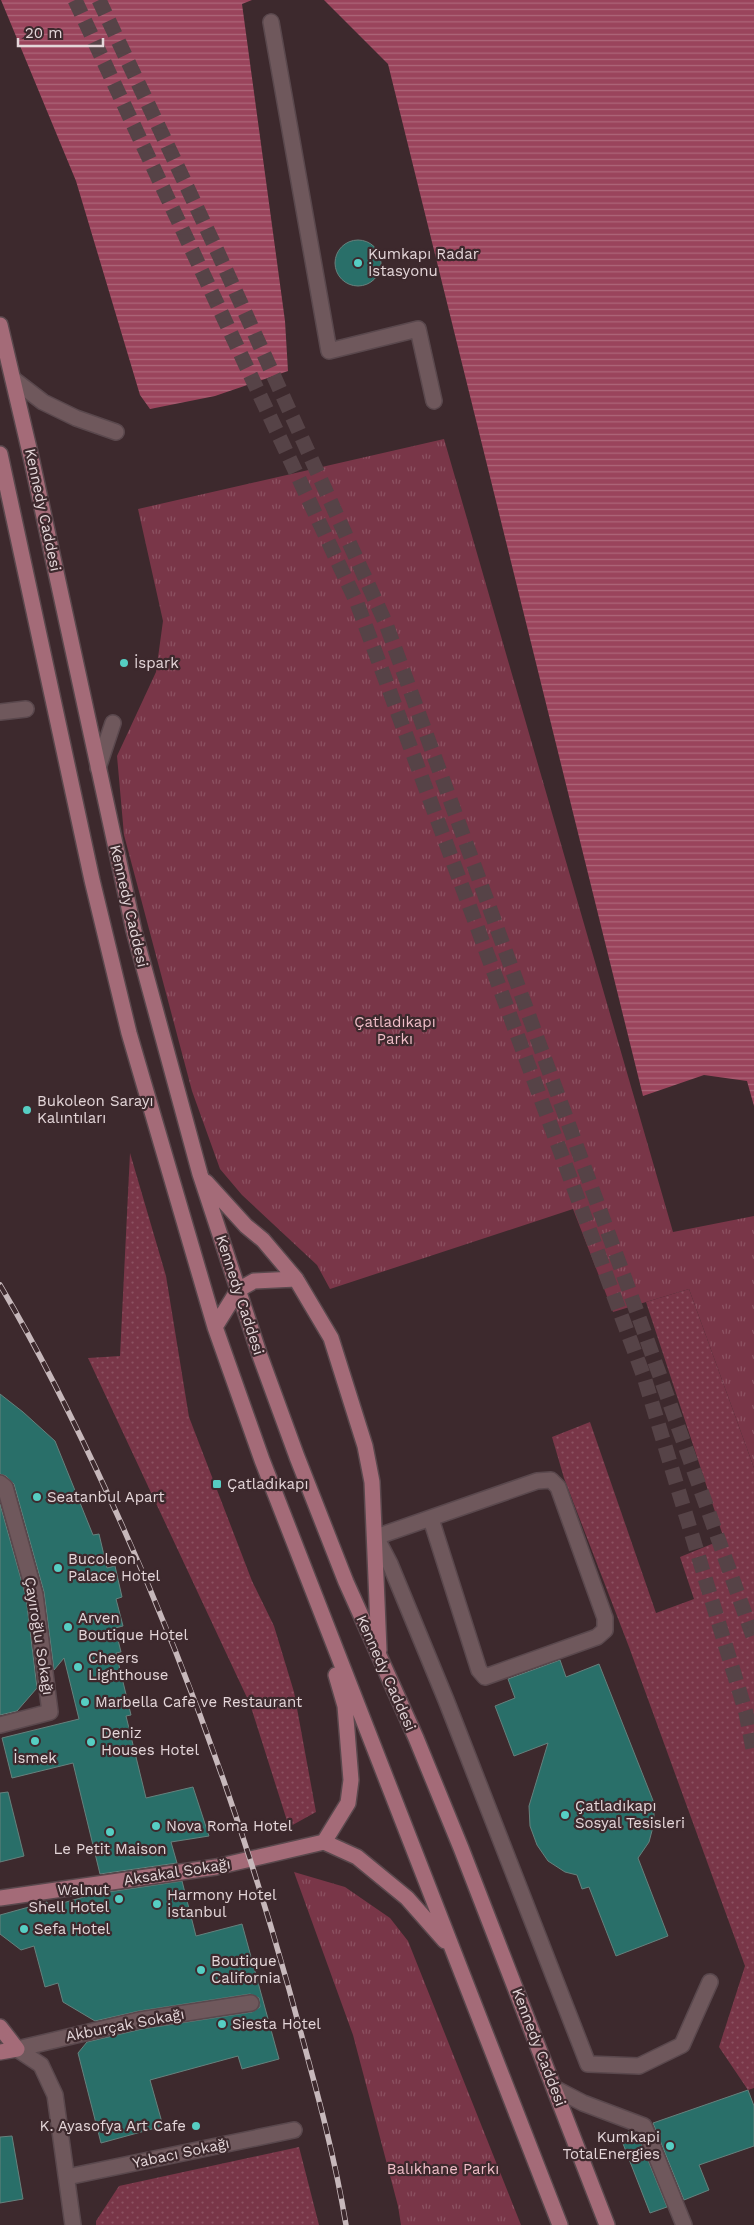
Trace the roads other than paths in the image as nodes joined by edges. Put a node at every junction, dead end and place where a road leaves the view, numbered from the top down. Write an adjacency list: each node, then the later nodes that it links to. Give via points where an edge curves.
1 (271, 22): 4 (street, via 329,351 418,329)
2 (0, 325): 3 (main road, Kennedy Caddesi)
3 (13, 379): 5 (street, via 43,402); 10 (main road, Kennedy Caddesi)
4 (434, 401)
5 (116, 432)
6 (0, 454): 14 (main road, Kennedy Caddesi, via 124,1014)
7 (26, 709): 8 (street)
8 (0, 712)
9 (113, 723): 10 (street)
10 (98, 768): 11 (main road, Kennedy Caddesi, via 134,932)
11 (200, 1174): 12 (main road, via 212,1191 263,1240); 13 (main road, Kennedy Caddesi)
12 (296, 1279): 13 (main road, via 254,1281); 17 (main road, via 331,1338 366,1446)
13 (238, 1290): 14 (main road); 19 (main road, Kennedy Caddesi, via 297,1457)
14 (215, 1327): 18 (main road, Kennedy Caddesi, via 262,1460)
15 (0, 1483): 20 (street, Çayıroğlu Sokağı, via 5,1487 35,1595 50,1712)
16 (431, 1520): 16 (street, via 538,1481 550,1480 558,1487 605,1618 605,1630 597,1637 485,1676 479,1670); 17 (street)
17 (376, 1538): 19 (main road); 24 (street, via 390,1564 442,1691 588,2064 640,2066 682,2045)
18 (307, 1572): 21 (main road, via 345,1706 351,1780 348,1804); 23 (main road, Kennedy Caddesi)
19 (380, 1659): 29 (main road, Kennedy Caddesi, via 416,1738)
20 (0, 1726)
21 (324, 1842): 22 (main road, Aksakal Sokağı, via 216,1867); 23 (main road, via 357,1857 407,1898)
22 (0, 1898)
23 (453, 1950): 33 (main road, Kennedy Caddesi)
24 (710, 1982)
25 (251, 2003): 27 (street, Akburçak Sokağı, via 140,2020)
26 (0, 2027): 27 (main road)
27 (18, 2049): 28 (main road, Akburçak Sokağı); 31 (street, via 41,2065 55,2095)
28 (0, 2052)
29 (556, 2089): 34 (main road, Kennedy Caddesi); 35 (street, via 582,2103 644,2126)
30 (294, 2130): 31 (street, Yabacı Sokağı)
31 (68, 2177): 32 (street)
32 (73, 2225)
33 (560, 2225)
34 (607, 2225)
35 (684, 2225)

